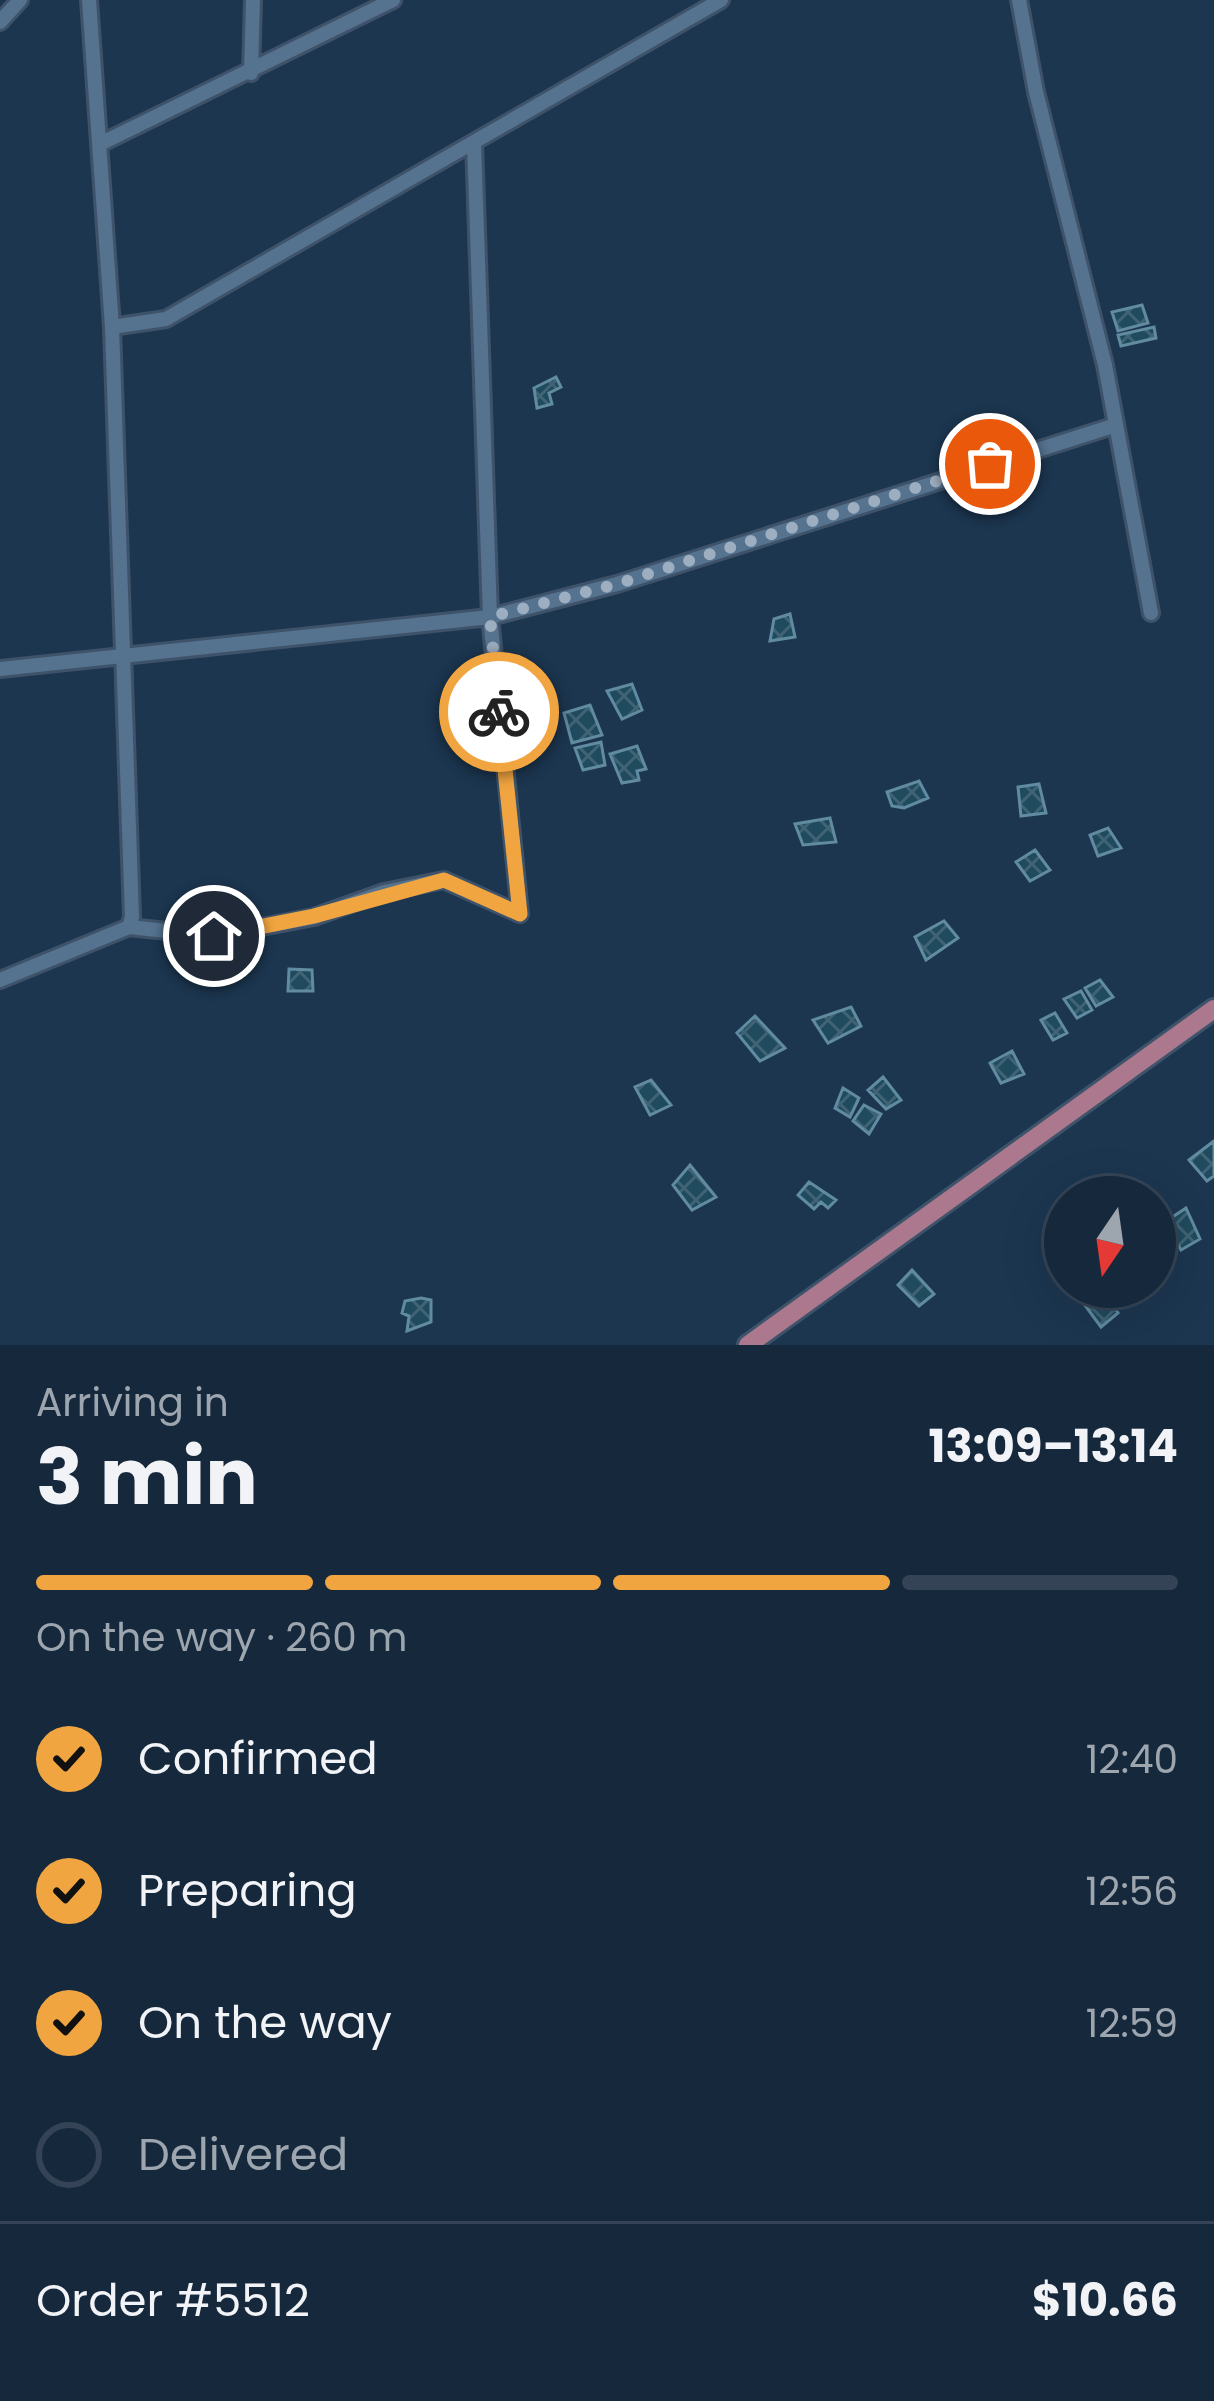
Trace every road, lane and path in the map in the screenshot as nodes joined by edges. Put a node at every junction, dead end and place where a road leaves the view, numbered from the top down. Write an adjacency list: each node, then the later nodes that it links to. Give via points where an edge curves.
1 (20, 0): 7 (street)
2 (89, 0): 9 (street)
3 (253, 0): 8 (street)
4 (393, 0): 8 (street)
5 (721, 0): 10 (street)
6 (1019, 0): 12 (street)
7 (0, 22)
8 (251, 73): 9 (street)
9 (102, 142): 11 (street)
10 (474, 142): 11 (street, via 166,320); 14 (street)
11 (112, 327): 15 (street)
12 (1116, 425): 13 (street); 14 (street)
13 (1151, 613)
14 (490, 617): 15 (street); 17 (street, via 520,914 444,880 214,936)
15 (124, 656): 16 (street); 17 (street)
16 (0, 669)
17 (129, 927): 18 (street)
18 (0, 980)
19 (1214, 1009): 20 (main road)
20 (748, 1345)

